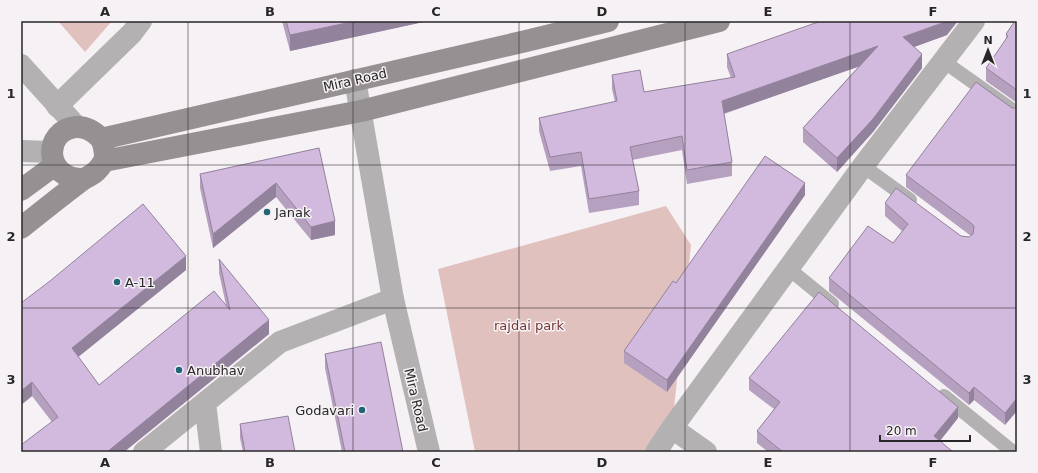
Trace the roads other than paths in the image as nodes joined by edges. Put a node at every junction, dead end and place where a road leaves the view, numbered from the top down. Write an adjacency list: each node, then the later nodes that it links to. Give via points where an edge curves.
1 (141, 21): 8 (street, via 132,34)
2 (608, 21): 7 (main road, Mira Road)
3 (719, 21): 9 (main road)
4 (974, 21): 5 (street)
5 (943, 62): 10 (lane); 16 (street)
6 (21, 65): 8 (street)
7 (355, 80): 9 (street, Mira Road); 12 (main road, Mira Road)
8 (57, 106): 11 (street)
9 (361, 111): 15 (main road); 22 (street, Mira Road)
10 (1017, 113)
11 (77, 126): 12 (main road, via 89,129); 14 (main road, via 64,130 55,140)
12 (101, 138): 15 (main road)
13 (21, 151): 14 (street)
14 (53, 159): 17 (main road, via 62,174 73,179); 18 (main road)
15 (104, 161): 17 (main road, via 95,173)
16 (864, 166): 19 (lane); 21 (street)
17 (83, 179): 20 (main road)
18 (21, 190)
19 (922, 209)
20 (21, 228)
21 (789, 269): 23 (lane); 26 (street)
22 (393, 299): 25 (street, via 280,342); 29 (street, Mira Road)
23 (841, 311)
24 (932, 386): 32 (lane)
25 (204, 403): 27 (street); 28 (street)
26 (672, 428): 30 (street); 31 (street)
27 (144, 452)
28 (211, 452)
29 (429, 452)
30 (656, 452)
31 (706, 452)
32 (1013, 452)

